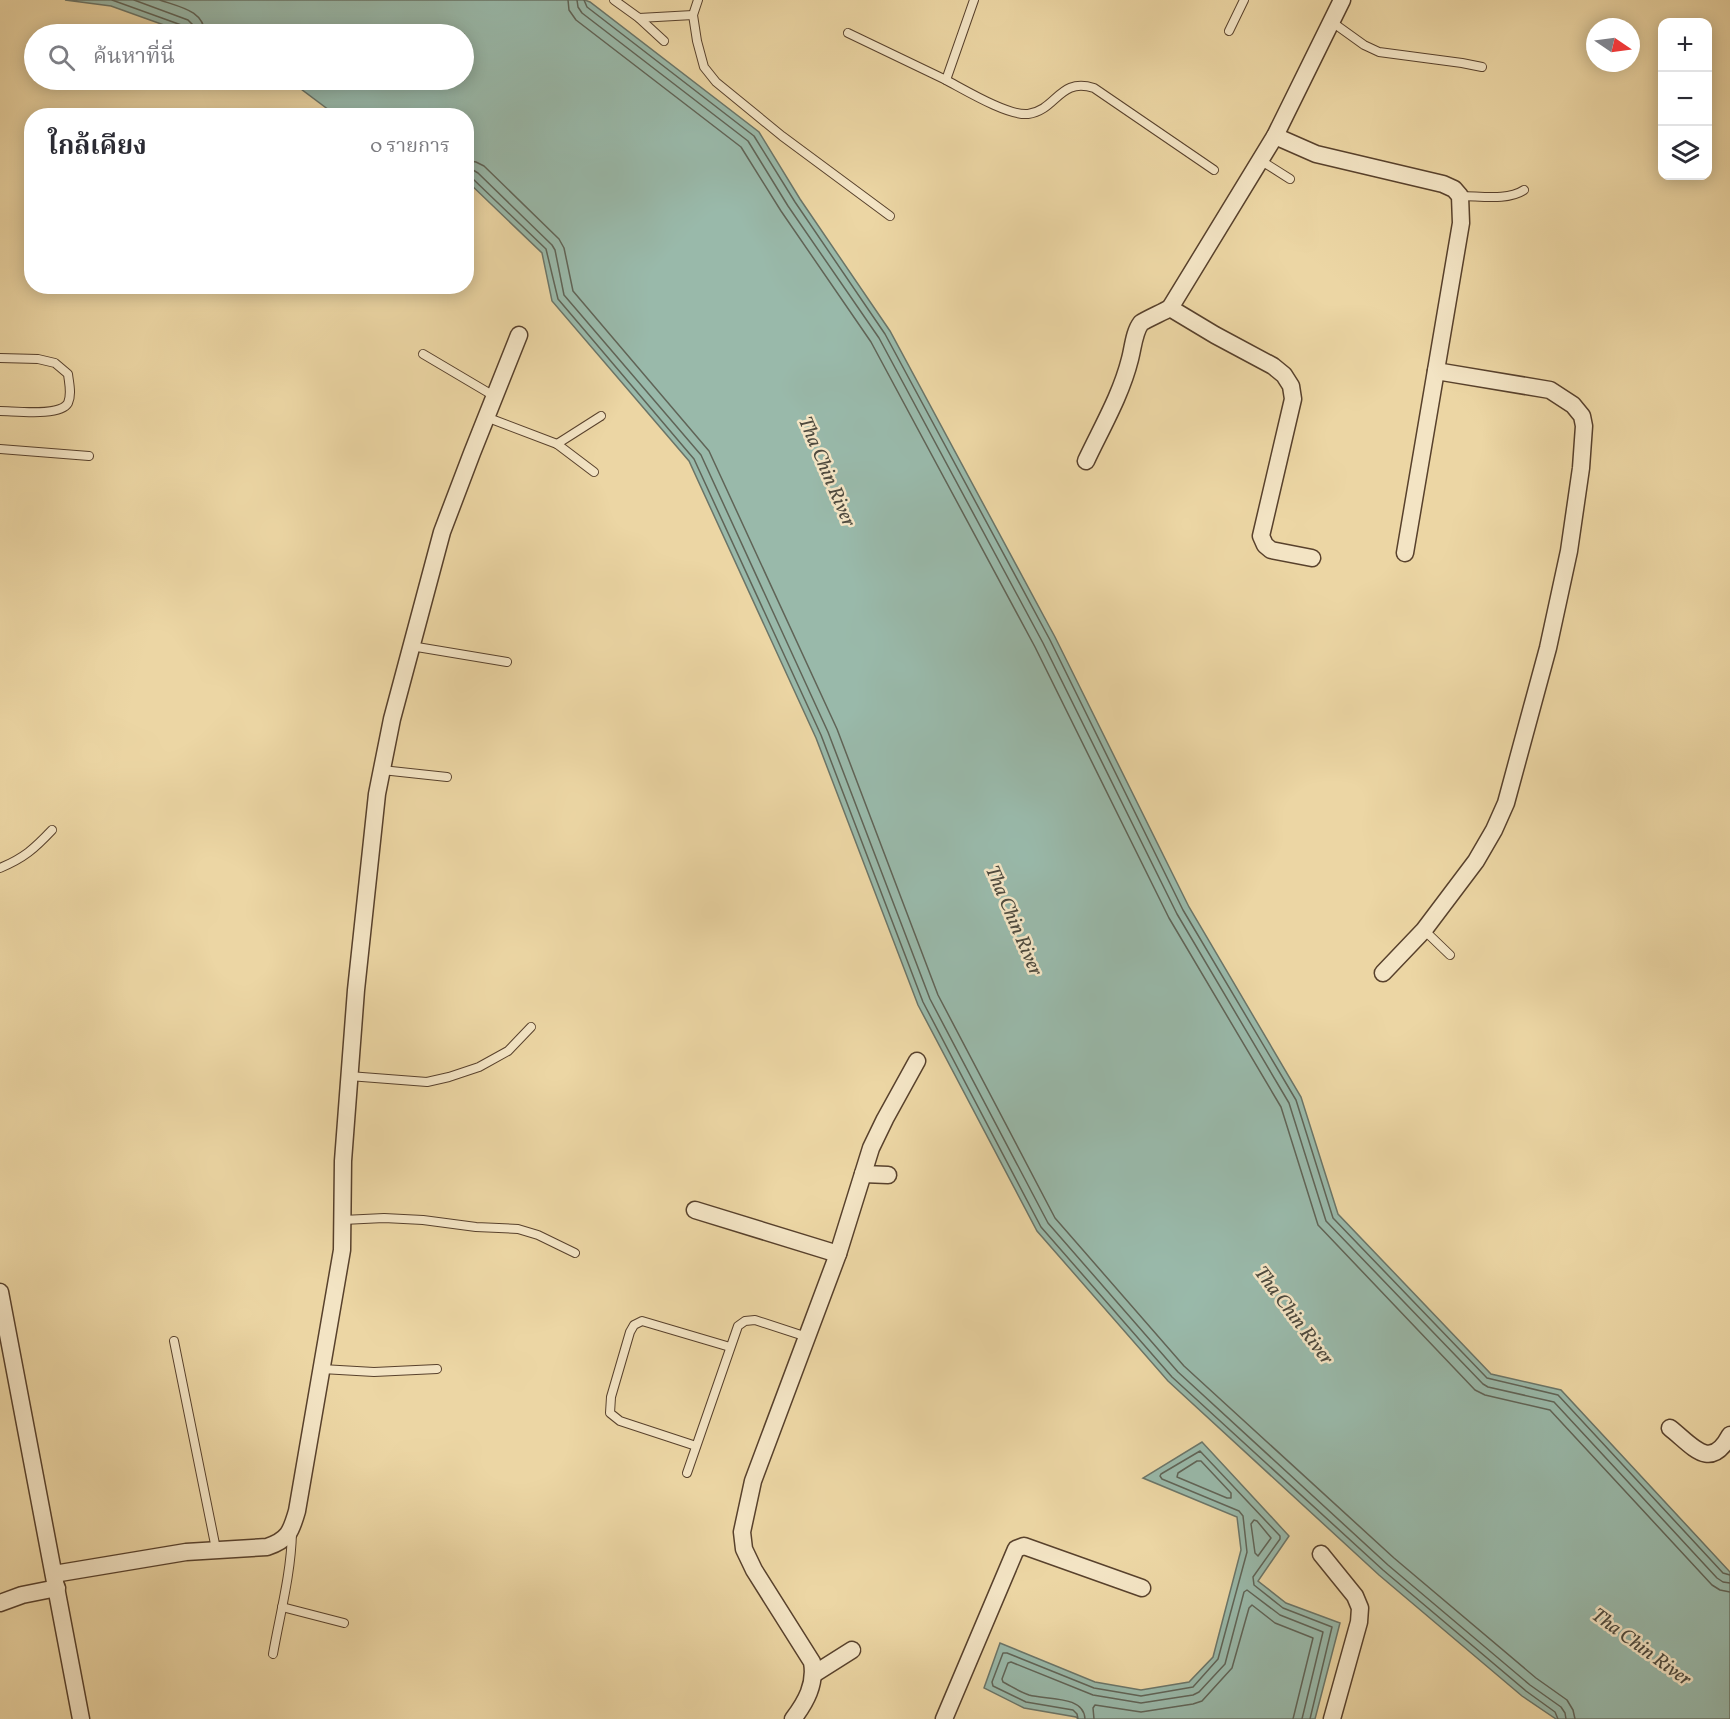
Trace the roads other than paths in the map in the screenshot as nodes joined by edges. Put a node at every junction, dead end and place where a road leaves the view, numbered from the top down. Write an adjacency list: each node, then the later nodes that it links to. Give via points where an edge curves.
1 (614, 0): 7 (lane)
2 (698, 0): 6 (lane)
3 (974, 0): 13 (lane)
4 (1244, 0): 9 (lane)
5 (1342, 0): 8 (street)
6 (693, 15): 7 (lane); 20 (lane, via 704,67 716,82)
7 (639, 18): 11 (lane)
8 (1332, 22): 12 (lane, via 1379,52); 14 (street)
9 (1229, 31)
10 (848, 33): 13 (lane)
11 (664, 40)
12 (1482, 67)
13 (946, 80): 16 (lane, via 1000,107 1029,114 1042,109 1071,86 1089,86)
14 (1275, 136): 15 (street); 19 (street, via 1316,154 1443,184)
15 (1260, 160): 17 (lane); 21 (street)
16 (1214, 170)
17 (1290, 179)
18 (1524, 190): 19 (lane, via 1508,196)
19 (1460, 196): 25 (street, via 1461,223)
20 (890, 216)
21 (1170, 308): 33 (street, via 1140,325 1119,395); 36 (street, via 1273,366 1292,386 1293,399 1261,536 1271,550)
22 (519, 335): 26 (street)
23 (423, 354): 26 (lane)
24 (0, 358): 27 (lane, via 55,363 68,374 70,391 68,403 59,411)
25 (1436, 371): 35 (street); 43 (street, via 1550,390 1573,405 1584,426 1569,551 1548,648 1506,803 1476,861)
26 (494, 396): 29 (street)
27 (0, 411)
28 (602, 416): 30 (lane)
29 (486, 417): 30 (lane); 37 (street, via 442,532)
30 (557, 444): 34 (lane)
31 (0, 449): 32 (lane)
32 (89, 456)
33 (1086, 461)
34 (594, 472)
35 (1406, 553)
36 (1312, 558)
37 (411, 646): 38 (lane); 39 (street)
38 (507, 662)
39 (382, 770): 40 (lane); 48 (street)
40 (447, 777)
41 (52, 830): 42 (lane, via 34,850)
42 (0, 868)
43 (1424, 930): 44 (lane); 45 (street)
44 (1450, 955)
45 (1383, 973)
46 (531, 1027): 48 (lane, via 508,1051 449,1077 427,1082)
47 (917, 1061): 49 (street, via 871,1148)
48 (349, 1076): 52 (street)
49 (863, 1174): 50 (street); 54 (street)
50 (888, 1175)
51 (695, 1210): 54 (street)
52 (343, 1220): 53 (lane, via 423,1220 518,1229); 60 (street, via 342,1250)
53 (575, 1253)
54 (838, 1254): 56 (street)
55 (0, 1292): 58 (street)
56 (807, 1337): 59 (lane, via 755,1320 745,1321 738,1326); 76 (street, via 753,1481 742,1532 744,1549 754,1570 812,1662)
57 (174, 1341): 67 (lane)
58 (5, 1346): 69 (street)
59 (730, 1347): 64 (lane); 64 (lane, via 642,1321 630,1332 610,1413 620,1421)
60 (322, 1369): 61 (lane); 66 (street)
61 (437, 1369)
62 (1670, 1428): 63 (street, via 1701,1452 1710,1454 1717,1453)
63 (1730, 1435)
64 (696, 1446): 65 (lane)
65 (687, 1473)
66 (292, 1529): 67 (street, via 278,1544 267,1547); 72 (lane)
67 (216, 1549): 69 (street, via 147,1557)
68 (1321, 1554): 80 (street, via 1360,1608)
69 (56, 1580): 71 (street); 77 (street)
70 (1142, 1588): 79 (street, via 1024,1546 1016,1550)
71 (0, 1603)
72 (282, 1607): 73 (lane); 75 (lane)
73 (344, 1623)
74 (852, 1650): 76 (street)
75 (273, 1654)
76 (814, 1674): 78 (street, via 811,1689)
77 (81, 1719)
78 (793, 1719)
79 (944, 1719)
80 (1332, 1719)

